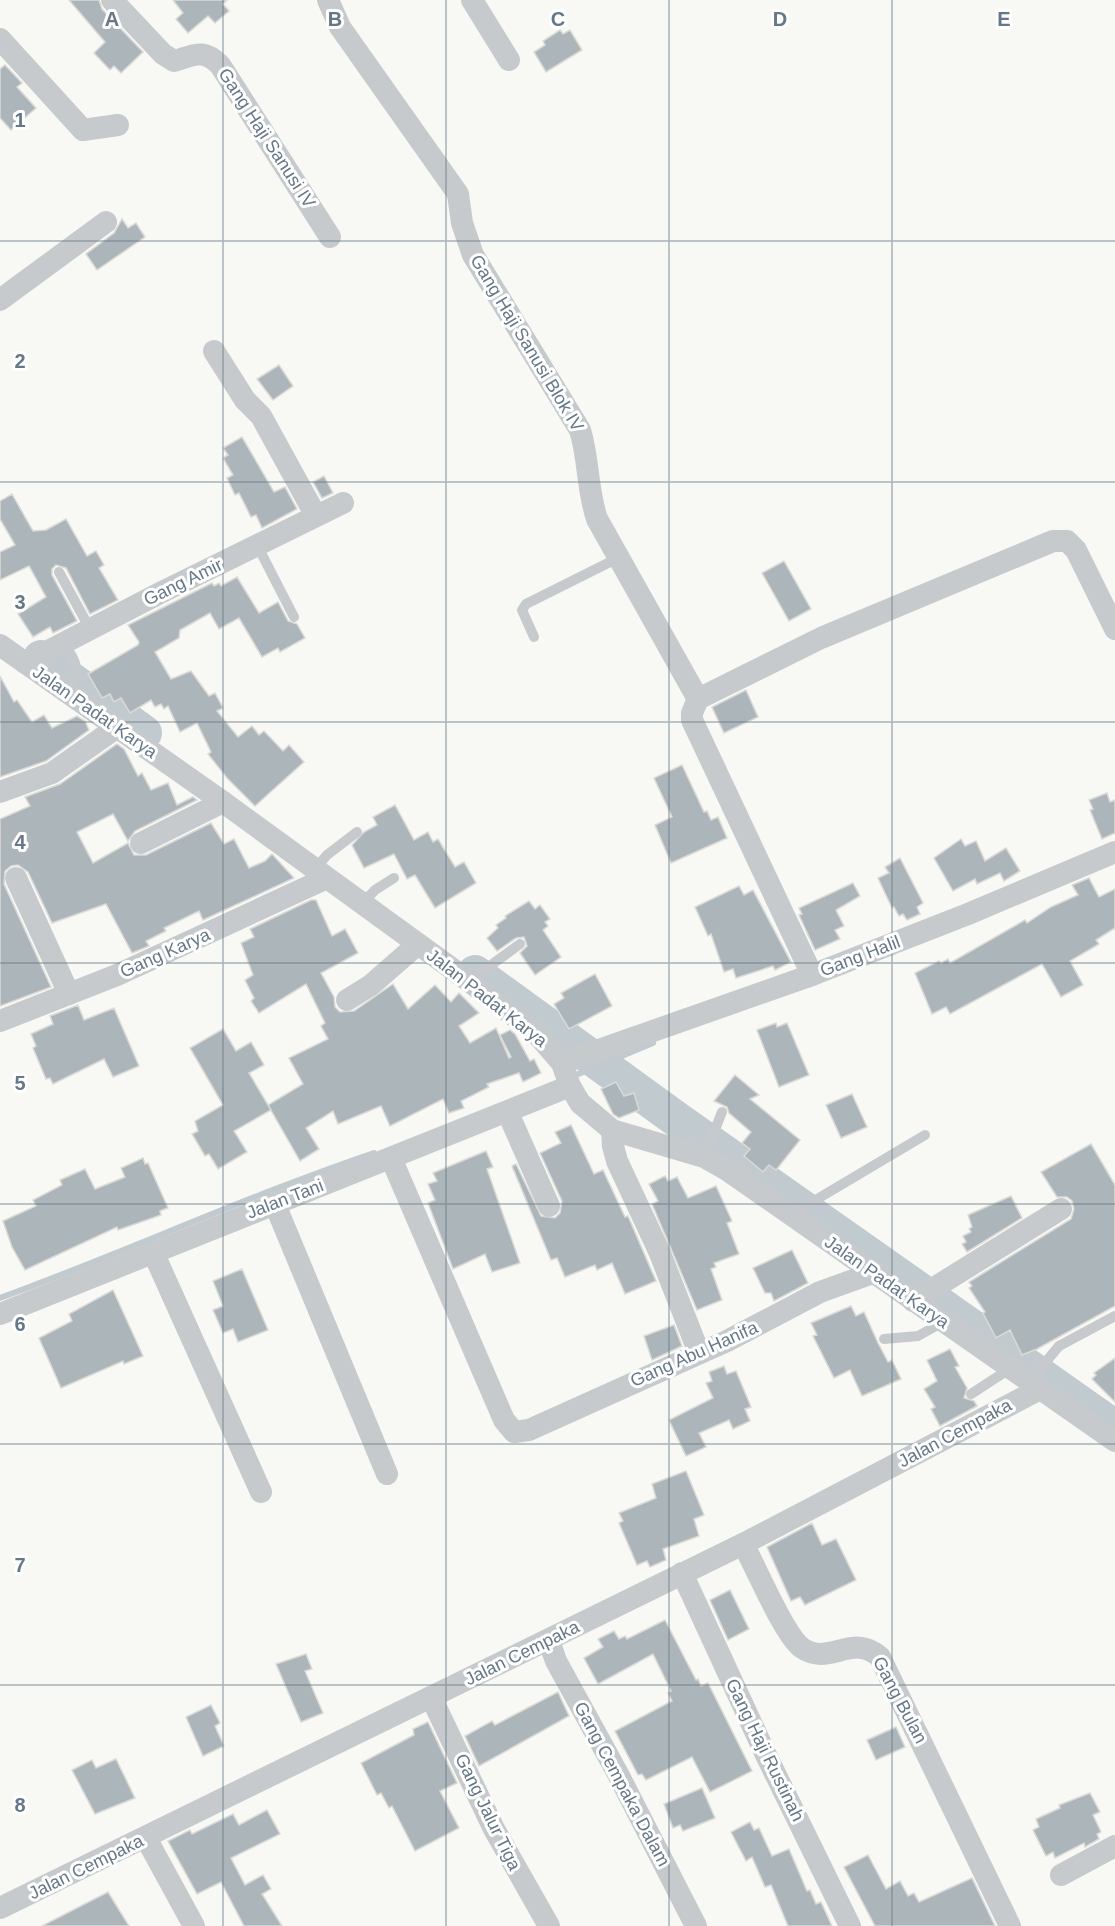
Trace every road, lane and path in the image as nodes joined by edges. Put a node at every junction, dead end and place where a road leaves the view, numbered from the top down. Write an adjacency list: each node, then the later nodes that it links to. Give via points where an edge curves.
1 (112, 0): 8 (street, Gang Haji Sanusi IV, via 174,61 210,54)
2 (328, 0): 14 (street, Gang Haji Sanusi Blok IV, via 340,27 458,194 473,255 580,430 590,497)
3 (472, 0): 5 (street)
4 (5, 54): 6 (street, via 83,130)
5 (509, 60)
6 (118, 125)
7 (105, 222): 9 (street)
8 (330, 237)
9 (0, 300)
10 (214, 351): 12 (street, via 245,400 261,416)
11 (343, 503): 12 (street, Gang Amir)
12 (316, 516): 13 (street, Gang Amir)
13 (257, 545): 16 (lane); 17 (street, Gang Amir)
14 (618, 558): 19 (lane, via 526,604 522,610); 24 (street, Gang Haji Sanusi Blok IV)
15 (59, 572): 17 (lane)
16 (294, 617)
17 (90, 629): 20 (street, Gang Amir)
18 (1115, 629): 24 (street, via 1076,550 1067,541 1053,541 821,638)
19 (534, 637)
20 (64, 643): 22 (street, Gang Amir); 23 (lane, via 75,661)
21 (0, 645): 22 (street, Jalan Padat Karya)
22 (25, 663): 23 (street, Jalan Padat Karya)
23 (70, 684): 25 (street, Jalan Padat Karya)
24 (698, 699): 37 (street, via 692,720)
25 (116, 728): 26 (street, via 52,773); 27 (street, Jalan Padat Karya)
26 (0, 792)
27 (223, 802): 29 (street); 31 (street, Jalan Padat Karya)
28 (357, 832): 31 (lane)
29 (141, 843)
30 (1115, 852): 37 (street, Gang Halil)
31 (322, 867): 34 (street, Jalan Padat Karya); 39 (street, Gang Karya)
32 (16, 878): 39 (street)
33 (394, 878): 34 (lane)
34 (368, 898): 35 (street, Jalan Padat Karya)
35 (418, 944): 38 (street, Jalan Padat Karya); 40 (street, via 371,985)
36 (520, 944): 38 (lane)
37 (812, 975): 42 (street, Gang Halil, via 602,1050)
38 (472, 979): 42 (street, Jalan Padat Karya, via 536,1033)
39 (69, 994): 41 (street, Gang Karya)
40 (347, 1000)
41 (0, 1021)
42 (567, 1072): 44 (street, Jalan Tani); 45 (street, Jalan Padat Karya, via 592,1115)
43 (723, 1112): 47 (lane)
44 (508, 1113): 48 (street, Jalan Tani); 50 (street)
45 (612, 1130): 47 (street, Jalan Padat Karya); 60 (street, via 617,1161 667,1269)
46 (925, 1135): 52 (lane)
47 (706, 1153): 52 (street, Jalan Padat Karya)
48 (391, 1158): 49 (street, Jalan Tani); 60 (street, Gang Abu Hanifa, via 504,1420 514,1432 529,1430)
49 (274, 1203): 53 (street, Jalan Tani); 65 (street)
50 (549, 1206)
51 (1061, 1209): 55 (street)
52 (795, 1212): 54 (street, Jalan Padat Karya)
53 (153, 1252): 56 (street, Jalan Tani); 66 (street)
54 (873, 1273): 55 (street, Jalan Padat Karya); 60 (street, Gang Abu Hanifa, via 820,1292)
55 (913, 1301): 58 (street, Jalan Padat Karya)
56 (0, 1314)
57 (1115, 1316): 62 (lane, via 1059,1346)
58 (943, 1322): 59 (lane, via 918,1336); 61 (street, Jalan Padat Karya)
59 (884, 1339)
60 (699, 1353)
61 (1011, 1368): 62 (street, Jalan Padat Karya); 63 (lane)
62 (1037, 1378): 64 (street, Jalan Padat Karya); 67 (street, Jalan Cempaka)
63 (971, 1394)
64 (1115, 1441)
65 (387, 1474)
66 (261, 1492)
67 (743, 1544): 68 (street, Jalan Cempaka); 79 (street, Gang Bulan, via 786,1629 804,1649 816,1654 862,1646 880,1657)
68 (681, 1573): 69 (street, Jalan Cempaka); 78 (street, Gang Haji Rustinah)
69 (549, 1641): 70 (street, Jalan Cempaka); 77 (street, Gang Cempaka Dalam)
70 (431, 1697): 71 (street, Jalan Cempaka); 76 (street, Gang Jalur Tiga, via 494,1828)
71 (146, 1838): 74 (street, Jalan Cempaka); 75 (street)
72 (1115, 1846): 73 (street)
73 (1061, 1875)
74 (0, 1908)
75 (194, 1926)
76 (549, 1926)
77 (696, 1926)
78 (850, 1926)
79 (1010, 1926)

